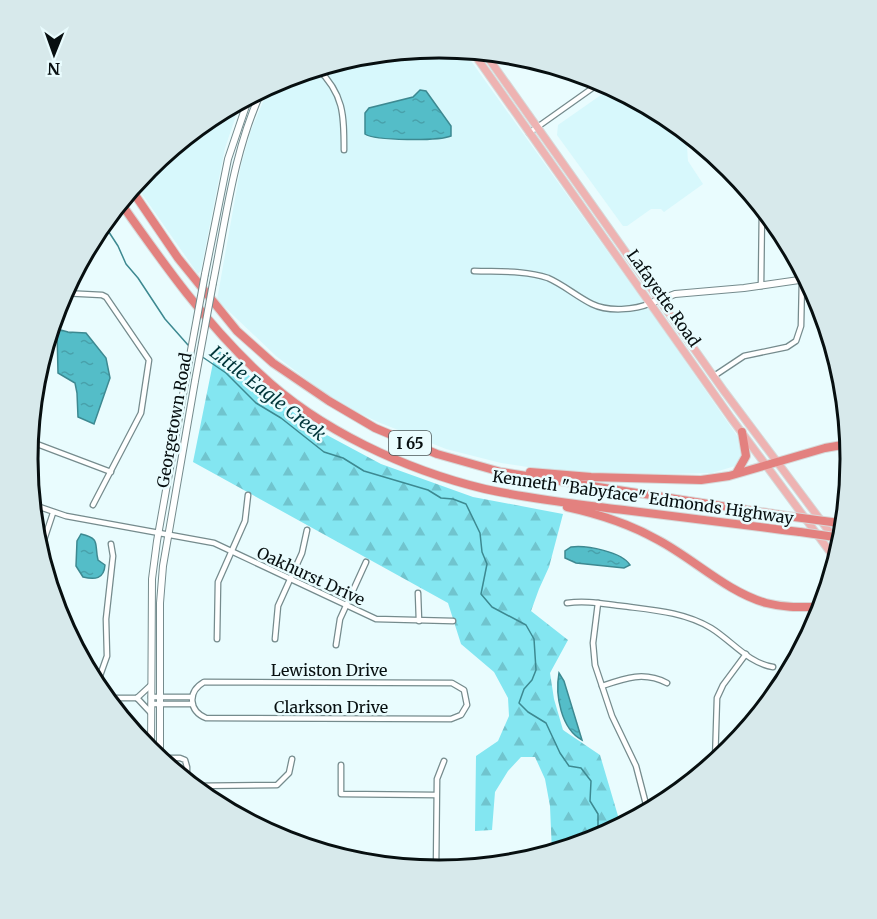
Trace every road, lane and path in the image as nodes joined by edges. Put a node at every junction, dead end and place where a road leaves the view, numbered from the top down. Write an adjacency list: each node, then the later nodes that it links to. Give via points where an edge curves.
1 (479, 61): 8 (main road, Lafayette Road)
2 (491, 62): 7 (main road, Lafayette Road)
3 (323, 76): 9 (street, via 340,100)
4 (592, 89): 7 (street)
5 (257, 102): 36 (main road, Georgetown Road, bridge, via 237,164)
6 (245, 108): 36 (main road, Georgetown Road, bridge, via 228,159 187,372)
7 (537, 128): 8 (street); 18 (main road, Lafayette Road)
8 (529, 134): 19 (main road, Lafayette Road)
9 (344, 150)
10 (136, 196): 24 (highway, Kenneth "Babyface" Edmonds Highway / I 65, via 198,286 237,331 273,363 358,418)
11 (125, 209): 30 (highway, Kenneth "Babyface" Edmonds Highway / I 65, via 204,317 285,395 345,434 402,462 462,483)
12 (762, 222): 15 (street)
13 (474, 271): 19 (street, via 528,273 548,278 604,308)
14 (797, 280): 15 (main road)
15 (761, 286): 18 (main road, via 675,294)
16 (803, 293): 20 (street, via 796,341 781,349 744,356)
17 (74, 294): 27 (street, via 106,297 148,357 142,411)
18 (660, 299): 19 (main road); 20 (main road, Lafayette Road)
19 (651, 303): 21 (main road, Lafayette Road)
20 (714, 376): 25 (main road, Lafayette Road)
21 (742, 432): 26 (main road, Lafayette Road); 28 (highway, via 746,453)
22 (38, 444): 27 (street)
23 (839, 445): 25 (highway)
24 (443, 456): 28 (highway, via 564,476 701,480); 34 (highway, Kenneth "Babyface" Edmonds Highway / I 65, bridge, via 512,474)
25 (779, 462): 26 (highway); 37 (main road, Lafayette Road)
26 (766, 465): 28 (highway); 41 (main road, Lafayette Road)
27 (111, 472): 31 (street)
28 (737, 472)
29 (248, 495): 42 (street, via 245,520)
30 (516, 495): 39 (highway, Kenneth "Babyface" Edmonds Highway / I 65, bridge); 49 (highway, via 627,524 667,544 753,598 784,607)
31 (93, 505)
32 (41, 508): 33 (street, Oakhurst Drive)
33 (53, 513): 36 (street, Oakhurst Drive); 38 (street)
34 (834, 522)
35 (307, 530): 44 (street)
36 (162, 534): 42 (street, Oakhurst Drive, via 208,542); 59 (main road, Georgetown Road, via 151,590); 62 (main road, Georgetown Road)
37 (832, 536)
38 (45, 537)
39 (832, 537)
40 (111, 544): 57 (street, via 107,656)
41 (829, 550)
42 (232, 552): 44 (street, Oakhurst Drive); 52 (street, via 217,587)
43 (366, 562): 48 (street)
44 (290, 580): 48 (street, Oakhurst Drive); 53 (street, via 277,609)
45 (418, 593): 50 (street)
46 (567, 603): 47 (street)
47 (598, 603): 55 (street, via 686,617 710,627); 60 (street, via 593,652)
48 (346, 606): 50 (street, Oakhurst Drive, via 381,621); 54 (street, via 338,625)
49 (811, 607)
50 (418, 621): 51 (street, Oakhurst Drive)
51 (453, 621)
52 (217, 639)
53 (275, 639)
54 (336, 645)
55 (746, 654): 56 (street); 72 (street, via 717,698)
56 (773, 667)
57 (100, 675)
58 (667, 683): 60 (street, via 637,675)
59 (151, 685): 61 (main road, Georgetown Road); 64 (street)
60 (602, 686): 80 (street, via 636,765)
61 (151, 697): 62 (street); 67 (main road, Georgetown Road)
62 (160, 697): 65 (street); 68 (main road, Georgetown Road)
63 (116, 698): 64 (street)
64 (137, 698): 69 (street)
65 (192, 701): 66 (street, Clarkson Drive, via 197,713 206,718 451,719 463,714); 66 (street, Lewiston Drive, via 198,687 207,682 450,683 463,689); 68 (street)
66 (467, 702)
67 (151, 704): 68 (street); 69 (main road, Georgetown Road)
68 (160, 704): 71 (main road, Georgetown Road)
69 (151, 713): 70 (main road, Georgetown Road)
70 (151, 739)
71 (159, 747)
72 (715, 749)
73 (171, 758): 77 (street, via 185,760)
74 (292, 759): 78 (street, via 289,773 277,785)
75 (444, 761): 79 (street)
76 (341, 765): 79 (street, via 341,794)
77 (187, 772)
78 (203, 784)
79 (436, 795): 81 (street)
80 (647, 802)
81 (436, 860)

